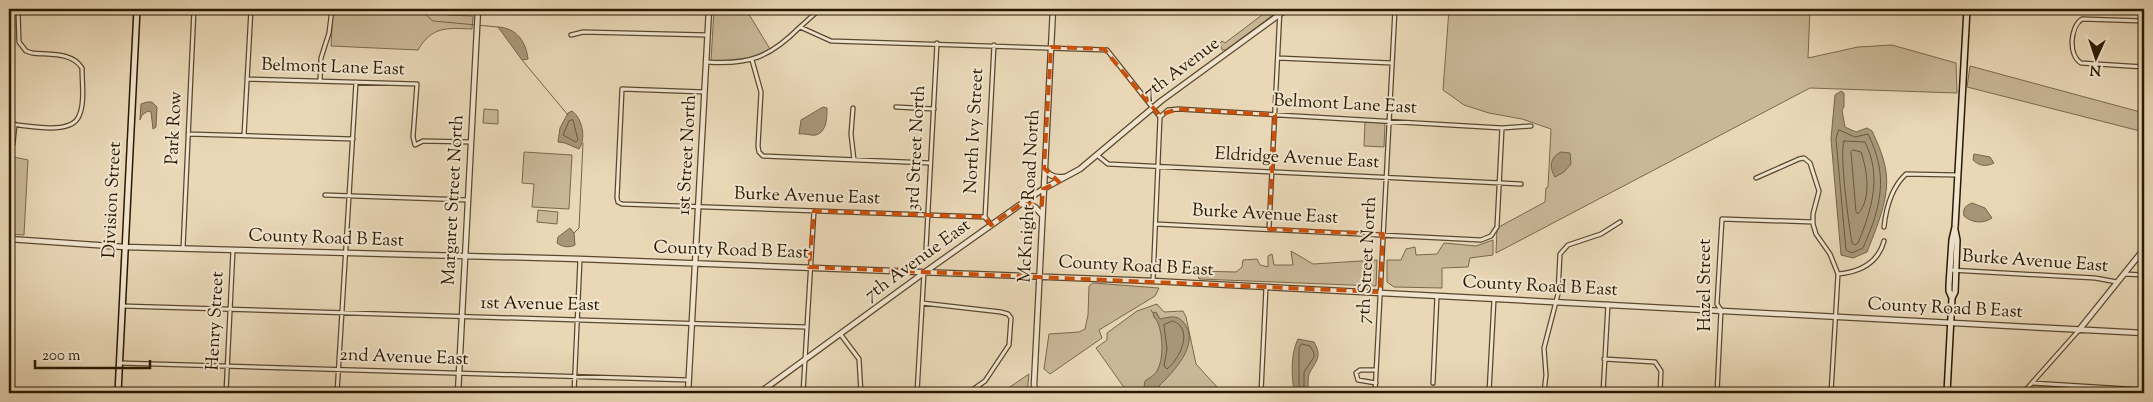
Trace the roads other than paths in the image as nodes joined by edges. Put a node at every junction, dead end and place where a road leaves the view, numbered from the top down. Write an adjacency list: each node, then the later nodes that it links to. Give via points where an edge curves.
1 (18, 9): 38 (street, via 19,42 26,51 78,60 82,68 82,86 79,116 70,126)
2 (136, 9): 77 (main road, Division Street)
3 (194, 9): 41 (street, Park Row)
4 (250, 9): 26 (street)
5 (332, 9): 27 (street, via 321,58)
6 (478, 9): 44 (street, Margaret Street North)
7 (709, 9): 17 (street, 1st Street North)
8 (820, 9): 15 (street)
9 (1053, 9): 20 (street, McKnight Road North)
10 (1287, 9): 13 (street, 7th Avenue)
11 (1395, 9): 24 (street, 7th Street North)
12 (1967, 9): 52 (main road)
13 (1280, 11): 21 (street); 32 (street, 7th Avenue)
14 (2144, 21): 25 (street, via 2087,18 2079,21 2075,26 2073,53 2078,61 2084,63)
15 (800, 27): 18 (street, via 831,41); 22 (street, via 775,50)
16 (571, 35): 17 (street, via 583,32)
17 (708, 35): 23 (street, 1st Street North)
18 (937, 43): 19 (street); 33 (street, 3rd Street North)
19 (994, 46): 20 (street); 67 (street, North Ivy Street)
20 (1051, 47): 32 (street, via 1107,50); 50 (street, McKnight Road North)
21 (1278, 58): 24 (street); 34 (street)
22 (752, 60): 23 (street); 47 (street, via 761,92 760,154)
23 (707, 62): 29 (street, 1st Street North)
24 (1392, 63): 36 (street, 7th Street North)
25 (2144, 67)
26 (247, 79): 27 (street, Belmont Lane East); 42 (street)
27 (320, 81): 28 (street, Belmont Lane East)
28 (356, 82): 43 (street); 44 (street, Belmont Lane East, via 417,84 416,145 423,141)
29 (705, 92): 63 (street, 1st Street North); 63 (street, Burke Avenue East, via 622,89 618,202)
30 (896, 107): 33 (street)
31 (852, 108): 47 (street)
32 (1152, 108): 35 (street); 46 (street, 7th Avenue)
33 (934, 109): 48 (street, 3rd Street North)
34 (1275, 115): 35 (street, Belmont Lane East, via 1178,109 1168,110); 36 (street, Belmont Lane East); 51 (street)
35 (1160, 117): 49 (street)
36 (1389, 120): 40 (street, Belmont Lane East); 54 (street, 7th Street North)
37 (9, 124): 38 (street)
38 (15, 124): 45 (street)
39 (1531, 126): 40 (street, Belmont Lane East)
40 (1502, 128): 56 (street)
41 (188, 134): 42 (street); 78 (street, Park Row)
42 (244, 136): 43 (street)
43 (353, 139): 60 (street)
44 (470, 142): 61 (street, Margaret Street North)
45 (13, 144)
46 (1097, 155): 49 (street, Eldridge Avenue East, via 1108,164); 53 (street, 7th Avenue East)
47 (854, 160): 48 (street)
48 (930, 163): 65 (street, 3rd Street North)
49 (1158, 166): 51 (street, Eldridge Avenue East); 70 (street)
50 (1044, 168): 53 (street, via 1056,178); 58 (street, McKnight Road North)
51 (1272, 172): 54 (street, Eldridge Avenue East); 73 (street)
52 (1957, 175): 72 (street, via 1906,174 1893,193); 87 (main road)
53 (1067, 177): 58 (street, 7th Avenue East)
54 (1386, 177): 56 (street, Eldridge Avenue East); 74 (street, 7th Street North)
55 (1756, 178): 69 (street, via 1799,159 1808,160 1819,191)
56 (1500, 183): 57 (street, Eldridge Avenue East); 74 (street, Burke Avenue East, via 1497,227 1491,236 1481,240)
57 (1521, 184)
58 (1043, 189): 62 (street, 7th Avenue East); 66 (street, McKnight Road North)
59 (325, 195): 60 (street)
60 (350, 196): 61 (street); 81 (street)
61 (468, 200): 83 (street, Margaret Street North)
62 (1021, 204): 66 (street, via 1035,207); 71 (street, 7th Avenue East)
63 (699, 207): 64 (street, Burke Avenue East); 85 (street, 1st Street North)
64 (814, 211): 65 (street, Burke Avenue East); 86 (street)
65 (927, 214): 67 (street, Burke Avenue East); 82 (street, 3rd Street North)
66 (1042, 215): 92 (street, McKnight Road North)
67 (985, 217): 71 (street)
68 (1620, 222): 99 (street, via 1562,250)
69 (1813, 222): 89 (street); 104 (street, Hazel Street, via 1722,220 1717,304)
70 (1156, 224): 73 (street, Burke Avenue East); 93 (street)
71 (991, 225): 88 (street, 7th Avenue East)
72 (1884, 227)
73 (1269, 229): 74 (street, Burke Avenue East)
74 (1383, 234): 96 (street, 7th Street North)
75 (9, 239): 77 (street, County Road B East)
76 (1884, 241): 89 (street, via 1868,266)
77 (125, 247): 78 (street, County Road B East); 102 (main road, Division Street)
78 (183, 249): 80 (street, County Road B East)
79 (2144, 249): 90 (street)
80 (233, 250): 81 (street, County Road B East); 103 (street, Henry Street)
81 (346, 253): 83 (street, County Road B East); 105 (street)
82 (928, 254)
83 (464, 257): 84 (street, County Road B East); 106 (street, Margaret Street North)
84 (580, 259): 85 (street, County Road B East); 108 (street)
85 (695, 263): 86 (street, County Road B East); 110 (street, 1st Street North)
86 (810, 267): 88 (street, County Road B East); 111 (street)
87 (1953, 270): 94 (street, Burke Avenue East); 109 (main road, via 1955,292)
88 (924, 272): 92 (street, County Road B East); 100 (street); 114 (street, 7th Avenue East)
89 (1838, 274): 107 (street)
90 (2124, 274): 91 (street, Burke Avenue East); 94 (street)
91 (2144, 275)
92 (1039, 277): 93 (street, County Road B East); 127 (street, McKnight Road North)
93 (1153, 281): 95 (street, County Road B East)
94 (2117, 282): 112 (street)
95 (1266, 286): 96 (street, County Road B East); 143 (street)
96 (1380, 292): 97 (street, County Road B East); 120 (street, 7th Street North)
97 (1437, 296): 98 (street, County Road B East); 126 (street)
98 (1494, 299): 99 (street, County Road B East); 145 (street)
99 (1557, 302): 101 (street, County Road B East); 146 (street, via 1545,340)
100 (922, 304): 139 (street); 140 (street, via 1001,312 1011,318 1009,345 985,381)
101 (1608, 304): 104 (street, County Road B East); 115 (street)
102 (122, 306): 103 (street, 1st Avenue East); 117 (main road, Division Street)
103 (230, 310): 105 (street, 1st Avenue East); 118 (street, Henry Street)
104 (1721, 310): 107 (street, County Road B East); 149 (street, Hazel Street)
105 (342, 312): 106 (street, 1st Avenue East); 119 (street)
106 (462, 317): 108 (street, 1st Avenue East); 121 (street, Margaret Street North)
107 (1836, 317): 109 (street, County Road B East); 150 (street)
108 (577, 320): 110 (street, 1st Avenue East); 122 (street)
109 (1951, 323): 112 (street, County Road B East); 151 (main road)
110 (691, 324): 111 (street, 1st Avenue East); 123 (street, 1st Street North)
111 (806, 327): 116 (street)
112 (2079, 330): 113 (street, County Road B East); 125 (street)
113 (2144, 333)
114 (840, 335): 116 (street, 7th Avenue East); 138 (street, via 859,359)
115 (1604, 359): 147 (street); 148 (street, via 1655,362 1661,371)
116 (805, 360): 136 (street, 7th Avenue East); 137 (street)
117 (120, 363): 118 (street, 2nd Avenue East); 130 (main road, Division Street)
118 (227, 367): 119 (street, 2nd Avenue East); 131 (street, Henry Street)
119 (338, 370): 121 (street, 2nd Avenue East); 132 (street)
120 (1376, 370): 124 (street, 7th Street North); 124 (street, via 1356,373 1361,382)
121 (459, 374): 122 (street, 2nd Avenue East); 133 (street, Margaret Street North)
122 (574, 376): 123 (street, 2nd Avenue East); 134 (street)
123 (688, 380): 135 (street, 1st Street North)
124 (1376, 382): 144 (street, 7th Street North)
125 (2033, 383): 128 (street); 152 (street)
126 (1433, 384)
127 (1034, 385): 141 (street, McKnight Road North); 142 (street, McKnight Road North)
128 (2062, 385): 129 (street); 153 (street)
129 (2144, 390)
130 (118, 393)
131 (226, 393)
132 (337, 393)
133 (458, 393)
134 (574, 393)
135 (688, 393)
136 (759, 393)
137 (803, 393)
138 (861, 393)
139 (918, 393)
140 (968, 393)
141 (1032, 393)
142 (1036, 393)
143 (1261, 393)
144 (1375, 393)
145 (1489, 393)
146 (1544, 393)
147 (1603, 393)
148 (1660, 393)
149 (1717, 393)
150 (1831, 393)
151 (1947, 393)
152 (2023, 393)
153 (2062, 393)

